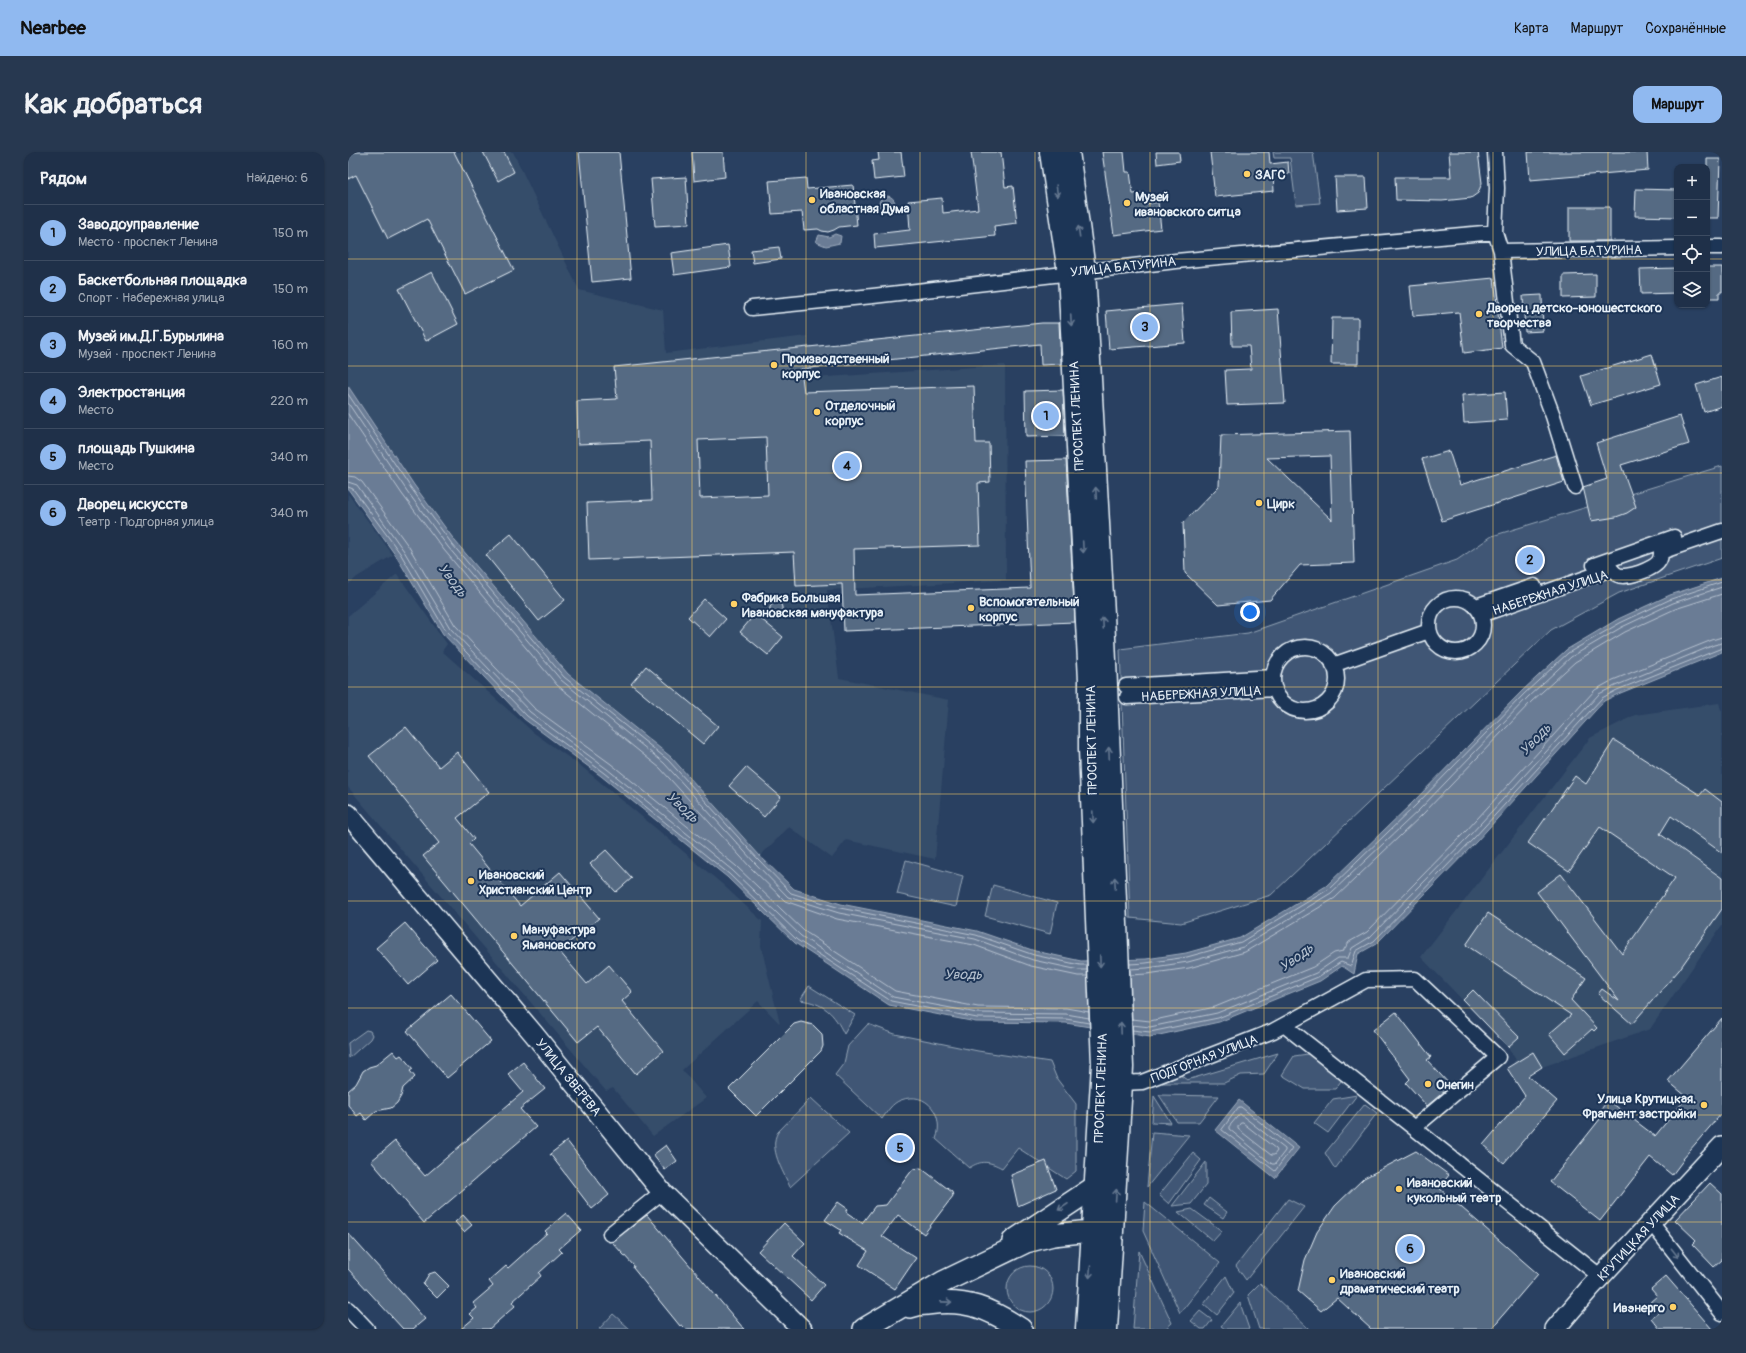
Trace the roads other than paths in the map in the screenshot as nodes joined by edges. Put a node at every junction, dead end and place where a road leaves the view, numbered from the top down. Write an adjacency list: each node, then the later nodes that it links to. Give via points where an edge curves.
1 (1051, 152): 9 (highway, ПРОСПЕКТ ЛЕНИНА, one-way to 9)
2 (1068, 152): 9 (highway, ПРОСПЕКТ ЛЕНИНА, one-way to 2)
3 (1495, 152): 4 (street)
4 (1495, 232): 8 (street); 9 (street, УЛИЦА БАТУРИНА)
5 (1710, 247): 6 (street)
6 (1722, 247)
7 (1674, 248): 8 (street, УЛИЦА БАТУРИНА)
8 (1501, 251): 11 (street, via 1512,345 1533,362)
9 (1077, 271): 10 (street, УЛИЦА БАТУРИНА); 23 (highway, ПРОСПЕКТ ЛЕНИНА, via 1104,629 1108,922)
10 (752, 308)
11 (1575, 487)
12 (1722, 520): 14 (street, НАБЕРЕЖНАЯ УЛИЦА)
13 (1722, 530): 14 (street, НАБЕРЕЖНАЯ УЛИЦА)
14 (1660, 547): 15 (street, НАБЕРЕЖНАЯ УЛИЦА); 15 (street, НАБЕРЕЖНАЯ УЛИЦА, via 1659,562 1654,567 1640,572 1619,576)
15 (1609, 564): 16 (street, НАБЕРЕЖНАЯ УЛИЦА)
16 (1479, 610): 17 (street, via 1461,598 1443,601 1431,614); 17 (street, via 1483,625 1481,636 1468,650 1444,650 1437,646)
17 (1429, 631): 18 (street)
18 (1333, 665): 19 (street, via 1323,653 1302,647 1294,649 1282,657 1276,666); 19 (street, via 1336,679 1333,693 1318,707 1304,710 1290,707 1278,697)
19 (1274, 683): 20 (street, НАБЕРЕЖНАЯ УЛИЦА)
20 (1126, 692)
21 (348, 814): 27 (street, УЛИЦА ЗВЕРЕВА, via 533,1033)
22 (1284, 1025): 23 (street, ПОДГОРНАЯ УЛИЦА, via 1142,1082); 24 (street); 24 (street, ПОДГОРНАЯ УЛИЦА, via 1366,980 1415,979 1498,1057)
23 (1116, 1071): 26 (highway, ПРОСПЕКТ ЛЕНИНА); 29 (highway, ПРОСПЕКТ ЛЕНИНА, one-way to 23)
24 (1414, 1128): 32 (street)
25 (1722, 1146): 28 (street, КРУТИЦКАЯ УЛИЦА)
26 (1096, 1186): 29 (highway, ПРОСПЕКТ ЛЕНИНА); 31 (main road, one-way to 31)
27 (662, 1192): 30 (street); 37 (street, УЛИЦА ЗВЕРЕВА)
28 (1650, 1224): 32 (street, КРУТИЦКАЯ УЛИЦА); 34 (street, one-way to 34)
29 (1103, 1233): 31 (main road, via 1053,1235 1026,1242); 40 (highway, ПРОСПЕКТ ЛЕНИНА, one-way to 40); 41 (highway, ПРОСПЕКТ ЛЕНИНА)
30 (610, 1234)
31 (984, 1262): 35 (main road, via 943,1282)
32 (1601, 1277): 42 (street, КРУТИЦКАЯ УЛИЦА)
33 (348, 1309): 36 (street)
34 (1722, 1313)
35 (882, 1318): 38 (main road); 39 (main road, one-way to 39, via 913,1306 963,1302 991,1312)
36 (367, 1329)
37 (802, 1329)
38 (864, 1329)
39 (1021, 1329)
40 (1087, 1329)
41 (1106, 1329)
42 (1555, 1329)

